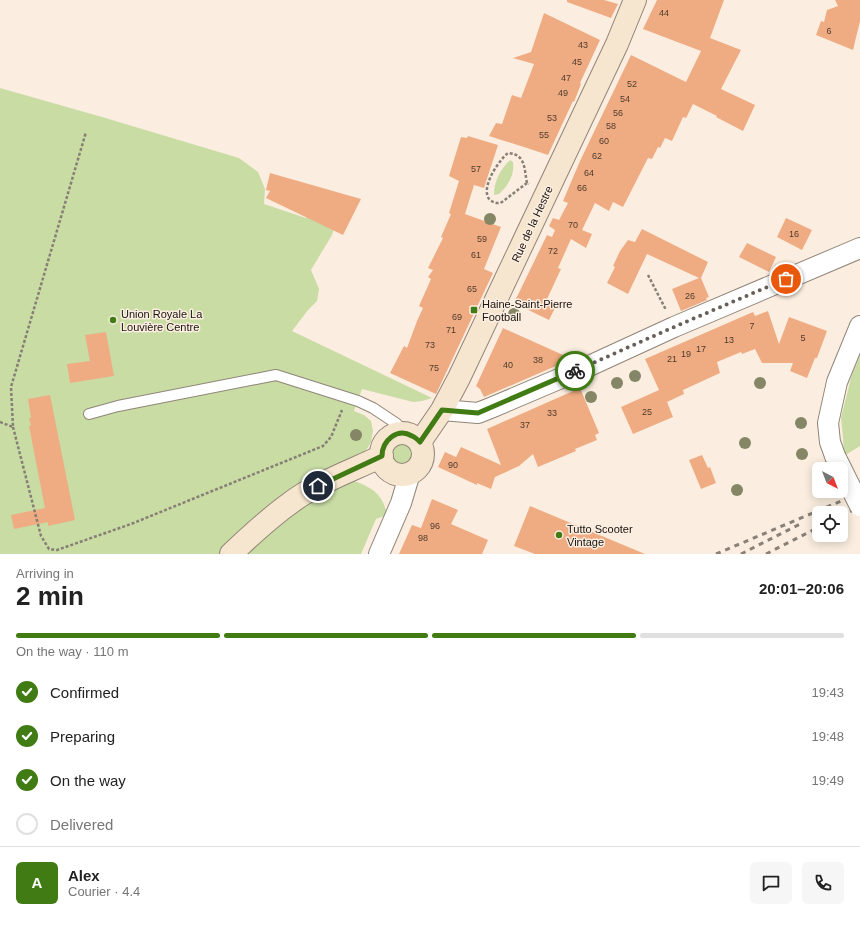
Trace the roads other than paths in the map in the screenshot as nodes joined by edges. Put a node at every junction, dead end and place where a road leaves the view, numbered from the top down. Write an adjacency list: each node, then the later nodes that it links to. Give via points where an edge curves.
1 (635, 0): 4 (street, Rue de la Hestre, via 617,44)
2 (859, 252): 4 (street, via 674,327 478,413)
3 (860, 326): 10 (street, bridge, via 837,382 828,423 835,456)
4 (442, 410): 7 (street, Rue de la Hestre)
5 (89, 414): 6 (lane, via 276,375 347,397 373,408 397,424)
6 (397, 434): 7 (street, via 405,433); 8 (street, via 387,440)
7 (420, 442): 9 (street, via 422,460 417,469)
8 (382, 456): 9 (street, via 389,470 403,475); 11 (street, via 318,486 290,503)
9 (410, 473): 12 (street, via 401,503)
10 (860, 506)
11 (231, 554)
12 (379, 554)

